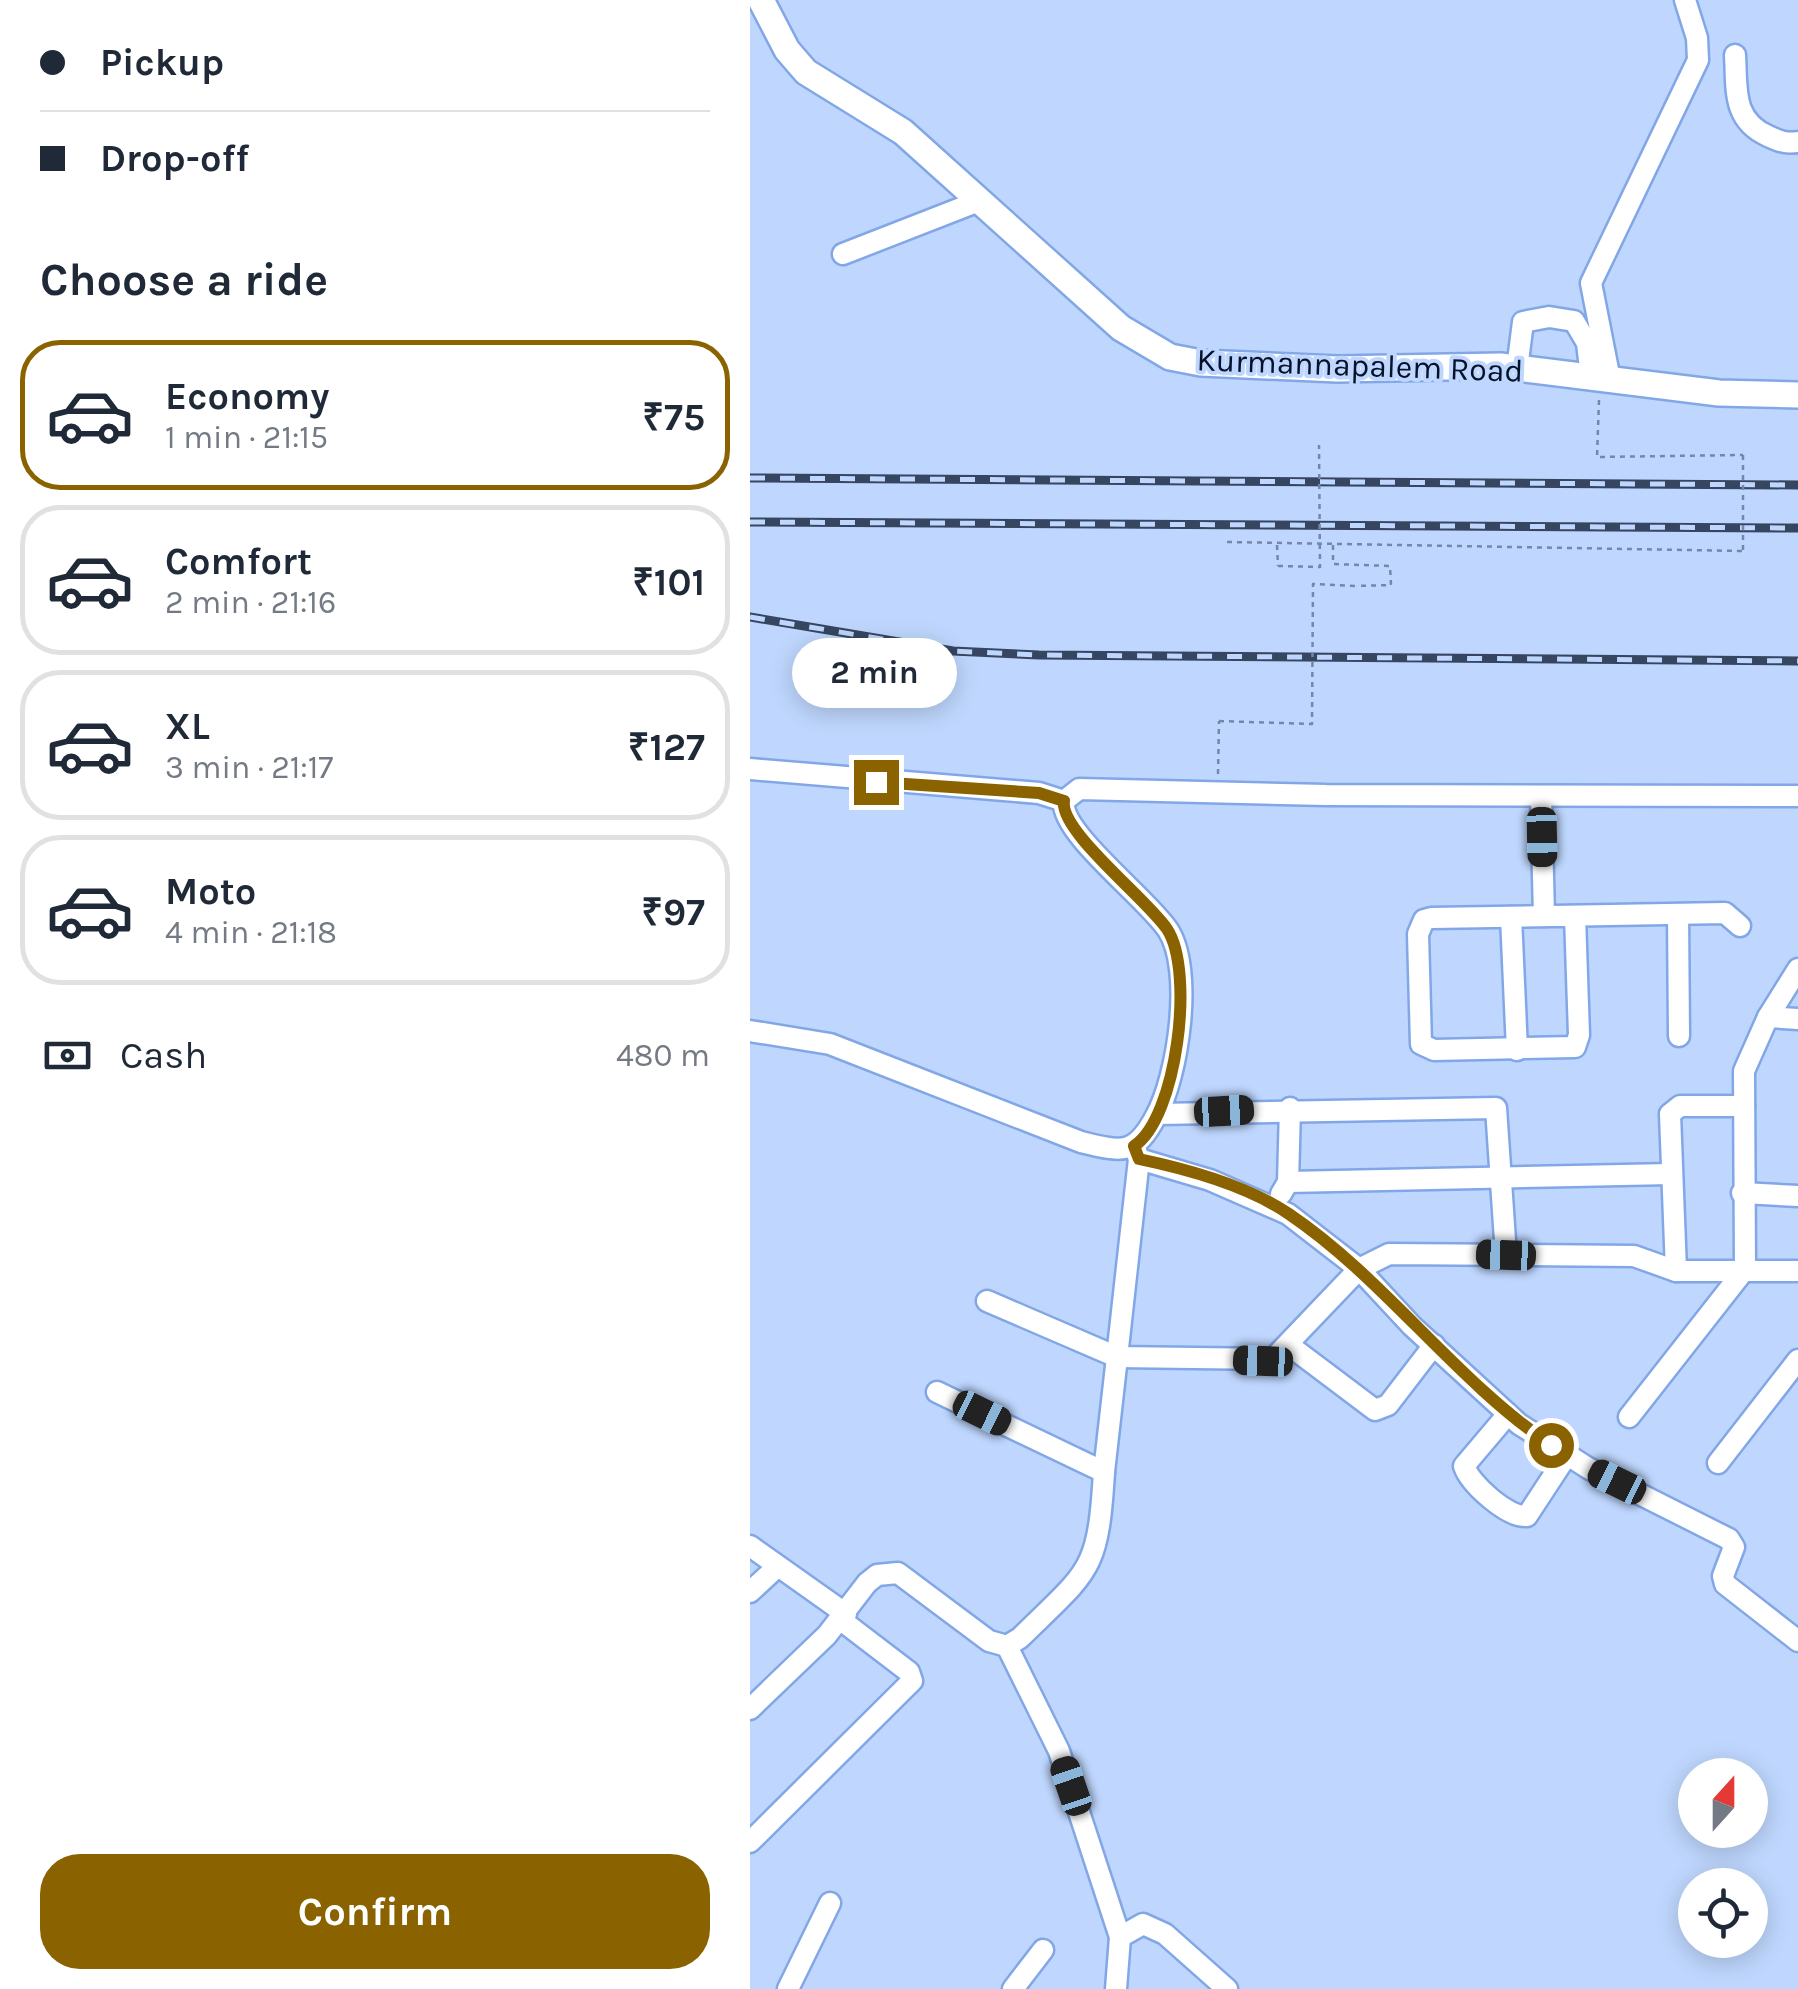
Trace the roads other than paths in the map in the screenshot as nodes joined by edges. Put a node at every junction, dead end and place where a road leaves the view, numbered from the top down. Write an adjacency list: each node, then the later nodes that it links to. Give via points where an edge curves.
1 (761, 0): 7 (main road, Kurmannapalem Road, via 806,72 903,132)
2 (1685, 0): 10 (street, via 1698,60 1591,284)
3 (1735, 55): 5 (street, via 1738,110 1752,129)
4 (1798, 128): 5 (street)
5 (1776, 140): 6 (street)
6 (1798, 142)
7 (979, 201): 8 (street); 9 (main road, Kurmannapalem Road, via 1121,328 1170,357 1337,369)
8 (843, 254)
9 (1518, 368): 10 (main road, Kurmannapalem Road); 10 (street, via 1522,322 1548,316 1574,321)
10 (1600, 378): 11 (main road, Kurmannapalem Road)
11 (1798, 395)
12 (750, 769): 15 (street, via 1039,793)
13 (1798, 796): 14 (street)
14 (1541, 797): 15 (street, via 1090,787); 17 (street)
15 (1064, 801): 29 (street, via 1066,821 1147,904 1178,954 1176,1040)
16 (1678, 914): 18 (street); 20 (street, via 1725,913); 25 (street)
17 (1544, 916): 18 (street); 19 (street)
18 (1575, 916): 26 (street, via 1578,1042 1568,1049)
19 (1511, 917): 26 (street); 26 (street, via 1424,920 1418,934 1420,1036 1434,1050)
20 (1740, 926)
21 (1798, 970): 22 (street)
22 (1768, 1017): 23 (street); 27 (street, via 1744,1071)
23 (1798, 1019)
24 (750, 1031): 30 (street, via 830,1044 1081,1142)
25 (1679, 1036)
26 (1517, 1050)
27 (1744, 1106): 31 (street, via 1673,1108); 34 (street)
28 (1290, 1108): 29 (street); 32 (street, via 1496,1108); 33 (street)
29 (1158, 1114): 30 (street)
30 (1137, 1153): 36 (street); 45 (street)
31 (1671, 1174): 32 (street); 40 (street)
32 (1501, 1179): 33 (street); 37 (street)
33 (1288, 1182): 36 (street)
34 (1742, 1193): 35 (street); 39 (street)
35 (1798, 1196)
36 (1275, 1206): 38 (street)
37 (1506, 1255): 38 (street, via 1389,1254); 40 (street, via 1634,1256)
38 (1359, 1268): 43 (street); 44 (street)
39 (1744, 1269): 40 (street); 41 (street); 49 (street)
40 (1676, 1270)
41 (1798, 1272)
42 (987, 1301): 45 (street)
43 (1434, 1345): 44 (street, via 1388,1405 1375,1410); 48 (street)
44 (1290, 1346): 45 (street, via 1263,1361)
45 (1118, 1357): 52 (street)
46 (1798, 1360): 51 (street)
47 (937, 1392): 52 (street)
48 (1508, 1414): 50 (street); 50 (street, via 1464,1466 1514,1516 1527,1516)
49 (1628, 1417)
50 (1566, 1455): 57 (street, via 1729,1539 1734,1547 1726,1584)
51 (1718, 1463)
52 (1104, 1472): 58 (street, via 1101,1527 1090,1567)
53 (750, 1546): 54 (street)
54 (777, 1567): 55 (street); 56 (street)
55 (750, 1592)
56 (843, 1617): 58 (street, via 877,1575 898,1573 989,1641); 59 (street); 60 (street, via 912,1681)
57 (1798, 1641)
58 (1007, 1646): 62 (street, via 1058,1751)
59 (750, 1708)
60 (750, 1842)
61 (830, 1902): 64 (street)
62 (1120, 1937): 66 (street); 67 (street, via 1143,1924 1154,1927)
63 (1042, 1950): 65 (street)
64 (788, 1989)
65 (1014, 1989)
66 (1116, 1989)
67 (1227, 1989)

